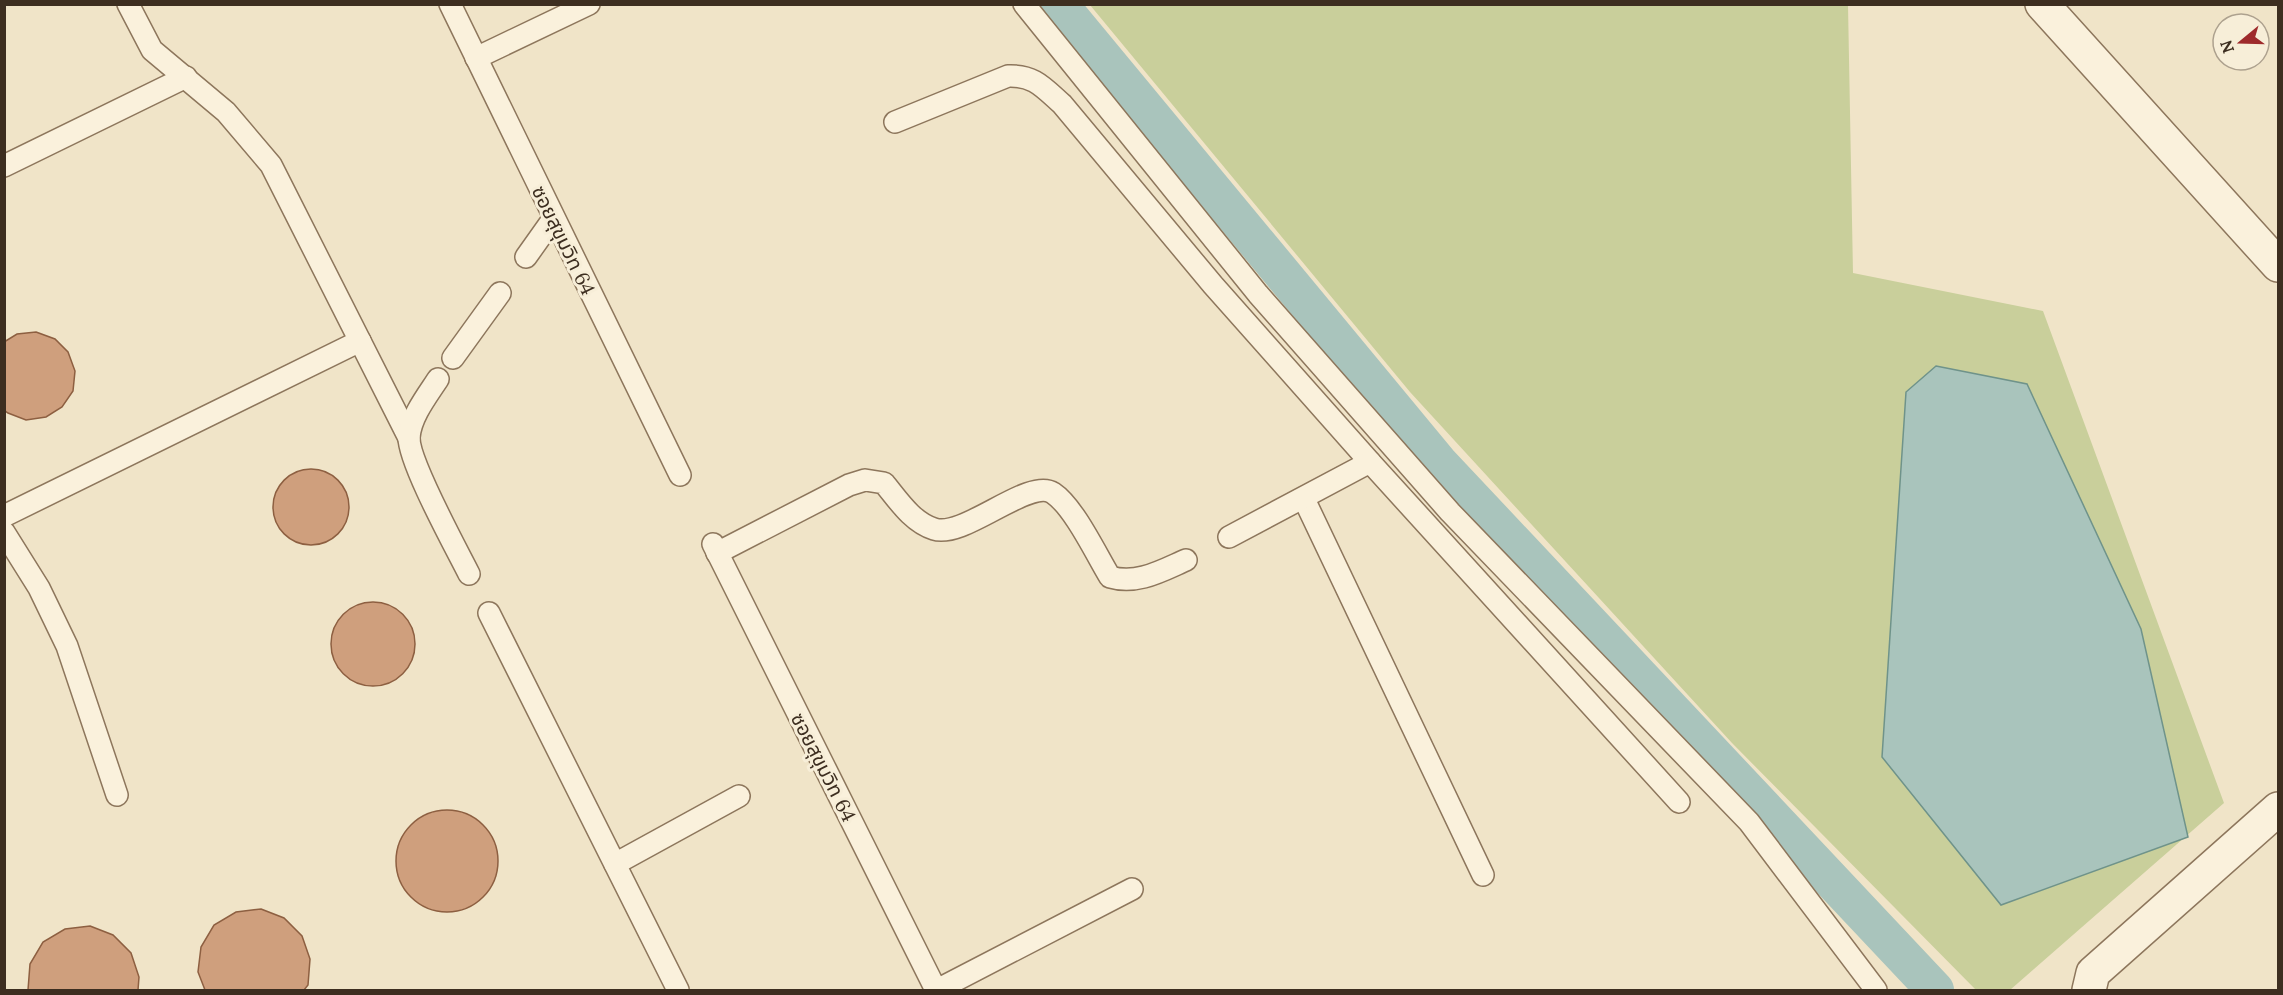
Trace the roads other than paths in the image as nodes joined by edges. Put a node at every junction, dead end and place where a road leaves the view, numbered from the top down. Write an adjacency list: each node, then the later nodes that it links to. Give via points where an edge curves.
1 (128, 4): 7 (lane, via 152,50)
2 (450, 4): 6 (lane, ซอยสุขุมวิท 64)
3 (589, 4): 6 (lane)
4 (1024, 4): 36 (lane, via 1258,294 1450,512 1749,822)
5 (2042, 4): 12 (street)
6 (476, 58): 10 (lane, ซอยสุขุมวิท 64)
7 (186, 77): 9 (lane); 14 (lane, via 226,112 271,165)
8 (895, 122): 18 (lane, via 1008,76 1024,75 1042,85)
9 (4, 166)
10 (553, 219): 11 (lane); 19 (lane, ซอยสุขุมวิท 64)
11 (526, 257)
12 (2278, 265)
13 (500, 293): 15 (lane)
14 (360, 341): 17 (lane); 21 (lane)
15 (453, 358)
16 (438, 379): 17 (lane, via 415,416)
17 (409, 438): 25 (lane, via 415,464)
18 (1370, 462): 20 (lane); 29 (lane)
19 (680, 475)
20 (1304, 499): 23 (lane); 32 (lane)
21 (4, 516)
22 (4, 532): 27 (lane, via 39,588 66,646)
23 (1229, 537)
24 (1186, 560): 35 (lane, ซอยสุขุมวิท 64, via 1146,578 1122,580 1110,577 1070,510 1052,492 1037,490 958,527 936,530 916,521 884,483 865,480 715,549)
25 (469, 574)
26 (489, 613): 31 (lane)
27 (117, 795)
28 (739, 796): 31 (lane)
29 (1679, 802)
30 (2278, 809): 37 (street, via 2093,973)
31 (615, 864): 34 (lane)
32 (1483, 875)
33 (1132, 889): 35 (lane)
34 (678, 990)
35 (937, 990)
36 (1876, 990)
37 (2089, 990)

